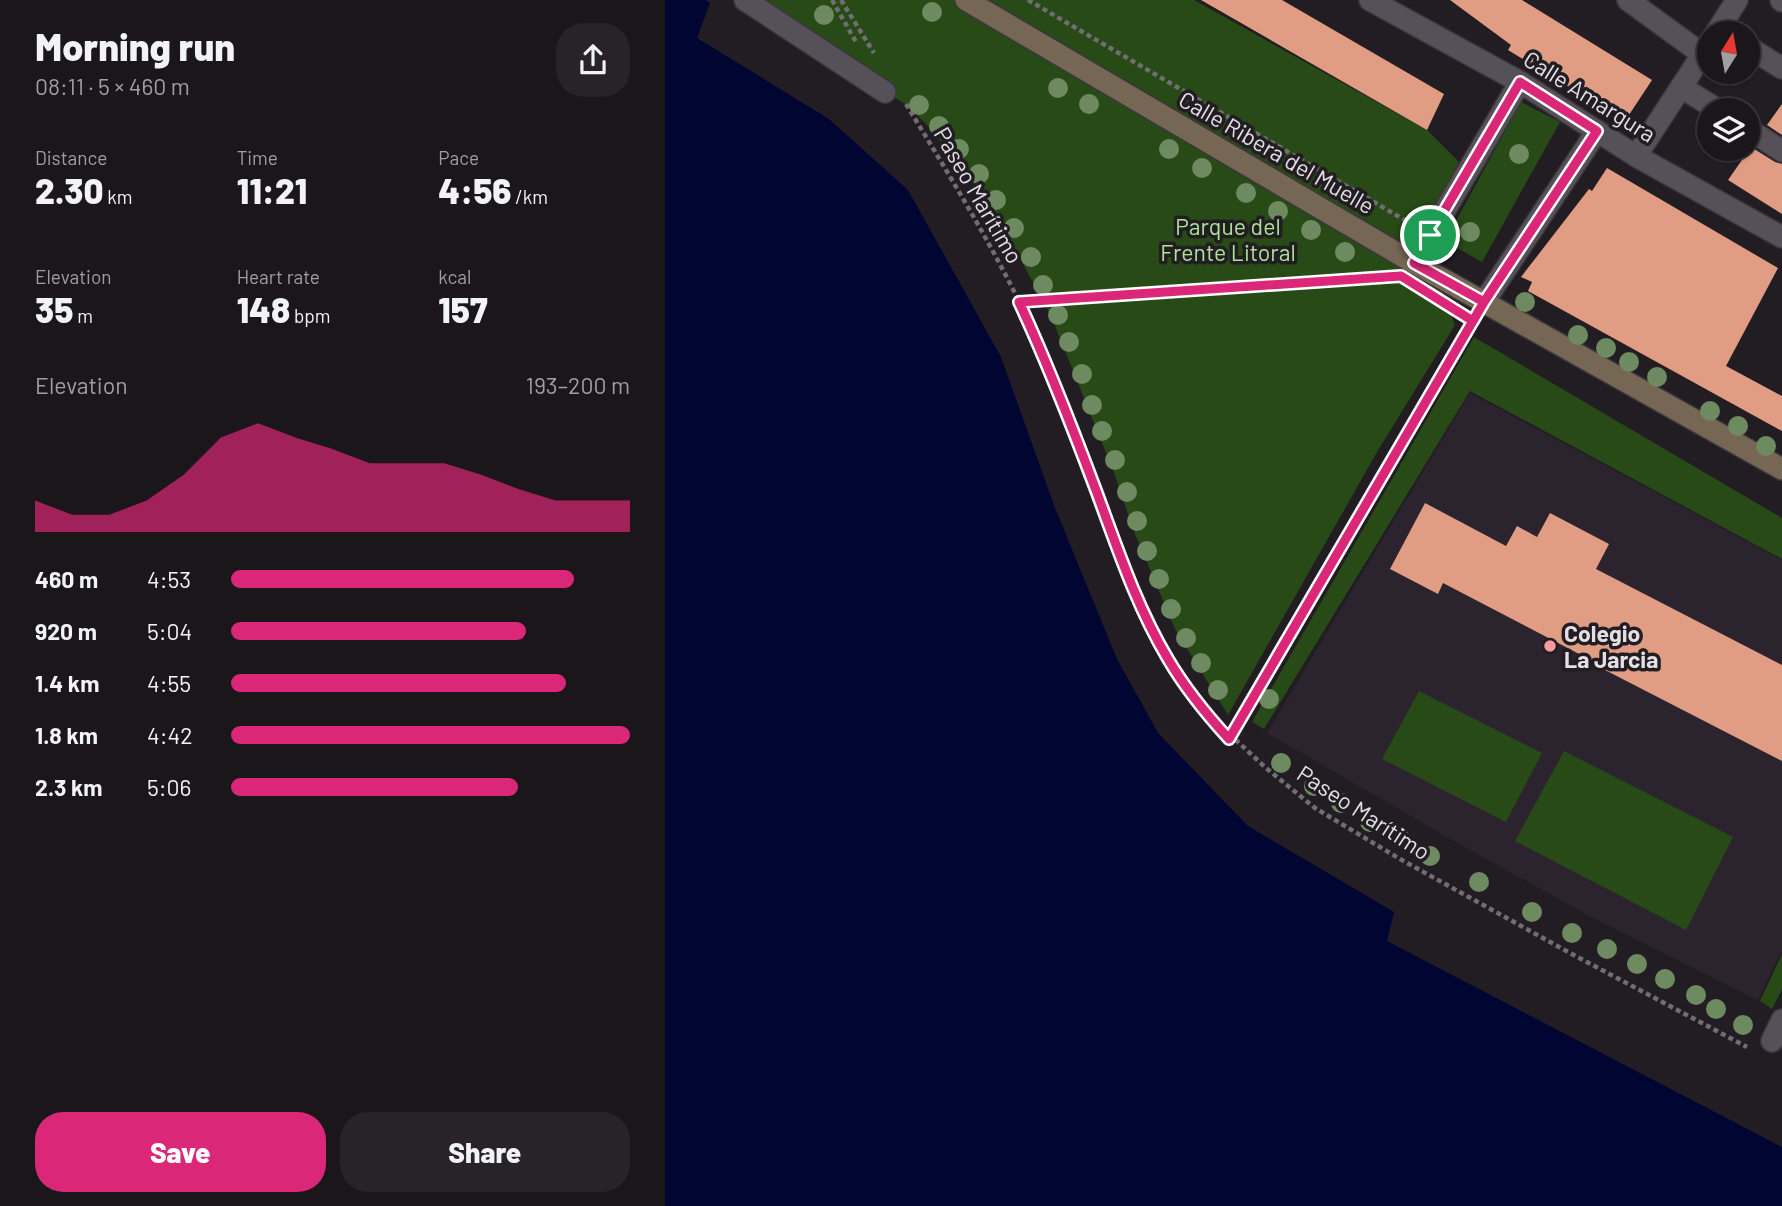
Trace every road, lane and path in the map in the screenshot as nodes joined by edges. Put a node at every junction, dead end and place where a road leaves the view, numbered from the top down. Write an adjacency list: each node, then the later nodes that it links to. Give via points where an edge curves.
1 (745, 0): 16 (street)
2 (841, 0): 11 (path)
3 (967, 0): 24 (street, Calle Ribera del Muelle)
4 (1028, 0): 22 (path)
5 (1370, 0): 14 (street, Calle Amargura)
6 (1628, 0): 9 (street)
7 (1737, 0): 8 (street)
8 (1725, 21)
9 (1697, 31)
10 (1761, 55): 13 (street)
11 (877, 58)
12 (1697, 64): 15 (street)
13 (1782, 68)
14 (1520, 82): 18 (street, Calle Amargura); 22 (street)
15 (1681, 87): 17 (street); 21 (street)
16 (892, 93): 26 (path, Paseo Marítimo, via 974,215)
17 (1699, 98)
18 (1597, 131): 21 (street, Calle Amargura); 27 (street)
19 (1760, 137): 20 (street)
20 (1782, 151)
21 (1636, 156): 23 (street, Calle Amargura)
22 (1430, 235): 24 (street)
23 (1782, 237)
24 (1414, 263): 27 (street, Calle Ribera del Muelle)
25 (1387, 277): 26 (path)
26 (1019, 302): 29 (path, Paseo Marítimo, via 1074,432 1136,599 1167,659)
27 (1484, 302): 28 (street, Calle Ribera del Muelle); 29 (path)
28 (1782, 470)
29 (1229, 739): 32 (path, Paseo Marítimo, via 1315,808 1400,859)
30 (1782, 1020): 31 (street)
31 (1772, 1041)
32 (1747, 1047)

